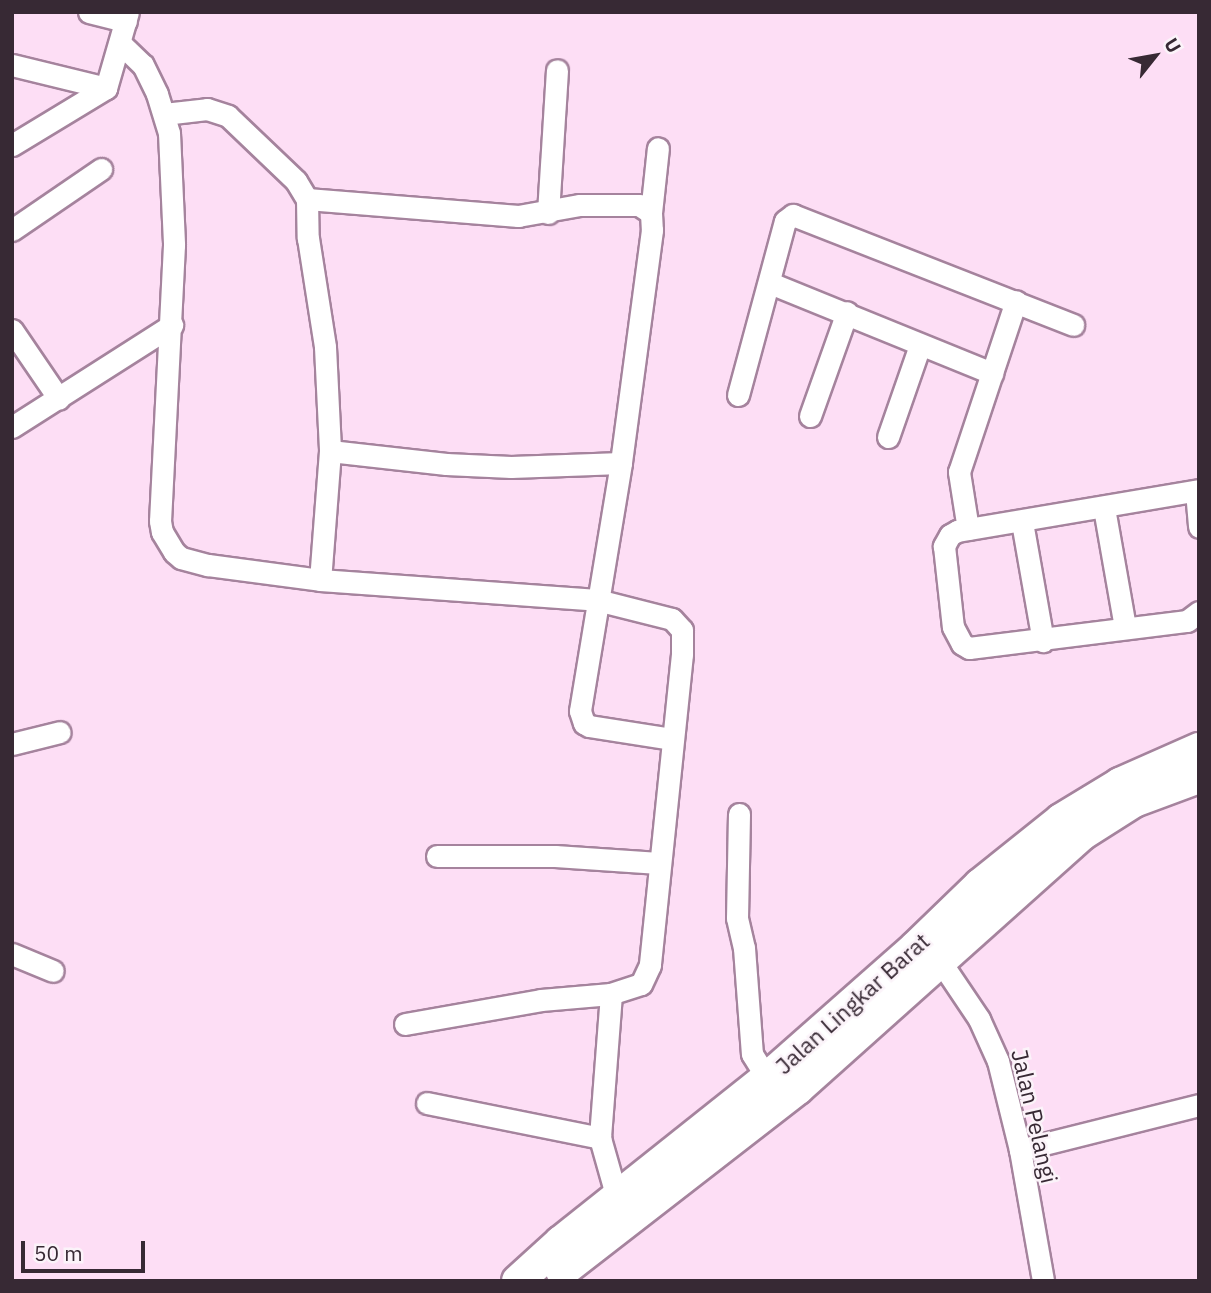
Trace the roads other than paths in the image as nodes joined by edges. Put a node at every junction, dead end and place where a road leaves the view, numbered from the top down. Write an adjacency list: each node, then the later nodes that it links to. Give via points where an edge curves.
1 (89, 12): 2 (street)
2 (127, 17): 3 (street)
3 (121, 44): 6 (street); 7 (street, via 144,65)
4 (12, 65): 6 (street)
5 (557, 70): 12 (street)
6 (106, 88): 8 (street)
7 (164, 114): 11 (street, via 207,109 228,116 296,181); 18 (street, via 169,133 174,245)
8 (17, 140)
9 (658, 148): 13 (street)
10 (101, 169): 14 (street)
11 (307, 199): 12 (street, via 518,216); 28 (street, via 324,347)
12 (548, 213): 13 (street, via 580,205 639,205)
13 (651, 214): 29 (street)
14 (12, 230)
15 (770, 283): 16 (street, via 785,221 798,215); 17 (street); 23 (street)
16 (1016, 300): 19 (street); 22 (street)
17 (847, 312): 21 (street); 25 (street)
18 (172, 325): 24 (street); 35 (street, via 160,521 166,542 181,558 208,565)
19 (1073, 325)
20 (12, 330): 24 (street)
21 (920, 345): 22 (street); 27 (street)
22 (992, 373): 34 (street, via 958,472)
23 (738, 395)
24 (59, 399): 26 (street)
25 (810, 416)
26 (12, 427)
27 (888, 437)
28 (330, 452): 29 (street, via 511,467); 35 (street)
29 (621, 463): 36 (street)
30 (1197, 490): 31 (street); 33 (street)
31 (1104, 508): 32 (street); 38 (street)
32 (1022, 522): 34 (street); 39 (street)
33 (1199, 527)
34 (968, 528): 39 (street, via 950,535 944,546 957,639 970,648)
35 (320, 580): 36 (street)
36 (597, 600): 41 (street, via 672,619 680,626 684,637); 41 (street, via 580,711 584,723)
37 (1199, 612): 38 (street, via 1187,621)
38 (1125, 626): 39 (street)
39 (1043, 641)
40 (60, 732): 42 (street)
41 (672, 739): 47 (street)
42 (12, 744)
43 (1199, 749): 48 (highway, Jalan Lingkar Barat, via 1120,784 1061,820 980,885)
44 (1199, 777): 48 (highway, Jalan Lingkar Barat, via 1134,801 1103,819)
45 (739, 814): 53 (street, via 737,918 744,948 752,1054)
46 (437, 856): 47 (street, via 555,856)
47 (659, 863): 51 (street, via 648,975 636,987)
48 (932, 950): 53 (highway, Jalan Lingkar Barat); 57 (street, Jalan Pelangi, via 990,1040); 60 (highway, Jalan Lingkar Barat, via 797,1088)
49 (14, 961): 50 (street)
50 (53, 971)
51 (611, 994): 52 (street, via 541,1000); 56 (street)
52 (405, 1024)
53 (767, 1078): 58 (highway, Jalan Lingkar Barat)
54 (427, 1103): 56 (street)
55 (1199, 1105): 57 (street)
56 (600, 1138): 58 (street)
57 (1020, 1150): 61 (street, Jalan Pelangi)
58 (617, 1198): 59 (highway, Jalan Lingkar Barat)
59 (518, 1281)
60 (551, 1281)
61 (1043, 1281)

